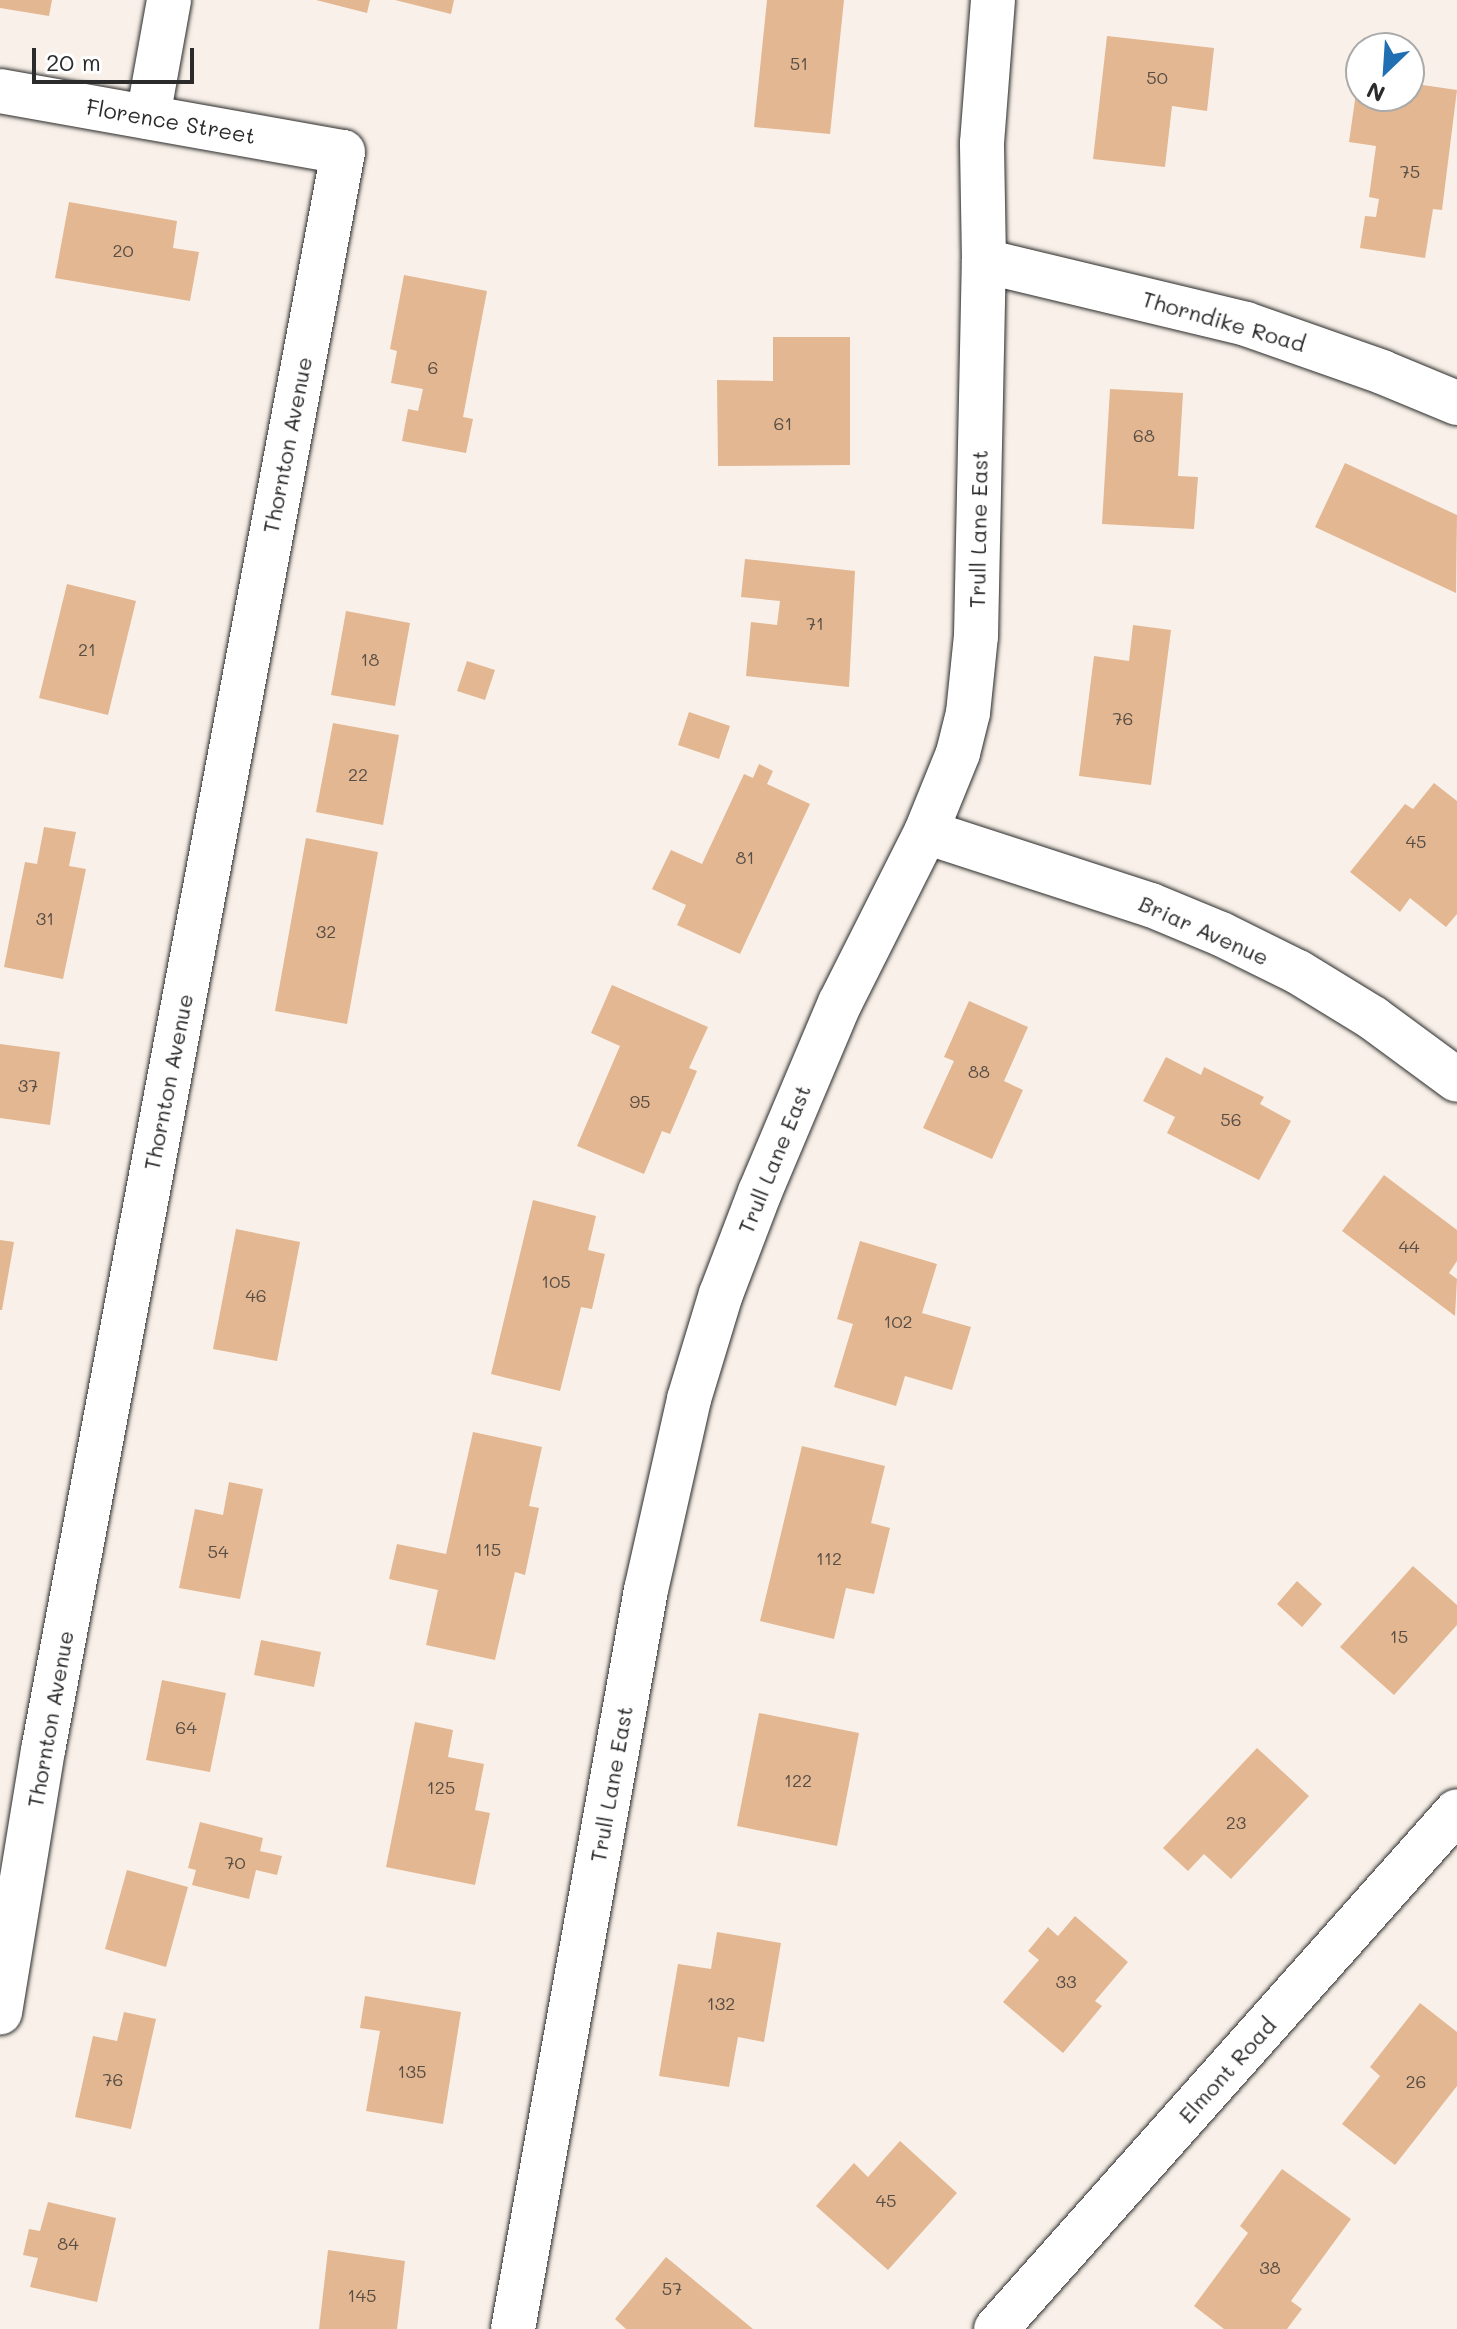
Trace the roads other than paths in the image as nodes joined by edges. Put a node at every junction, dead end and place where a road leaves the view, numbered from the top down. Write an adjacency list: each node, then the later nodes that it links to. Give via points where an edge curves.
1 (169, 0): 4 (street)
2 (993, 0): 6 (street, Trull Lane East, via 982,143)
3 (0, 91): 4 (street, Florence Street)
4 (148, 117): 5 (street, Florence Street)
5 (343, 152): 11 (street, Thornton Avenue, via 43,1750)
6 (984, 261): 7 (street, Thorndike Road, via 1246,324); 8 (street, Trull Lane East, via 974,674 958,753)
7 (1457, 403)
8 (926, 832): 9 (street, Briar Avenue, via 1151,905 1221,934 1373,1018); 12 (street, Trull Lane East, via 799,1097 721,1294 689,1399 646,1590)
9 (1457, 1080)
10 (1457, 1811): 13 (street, Elmont Road)
11 (0, 2013)
12 (513, 2329)
13 (996, 2329)

